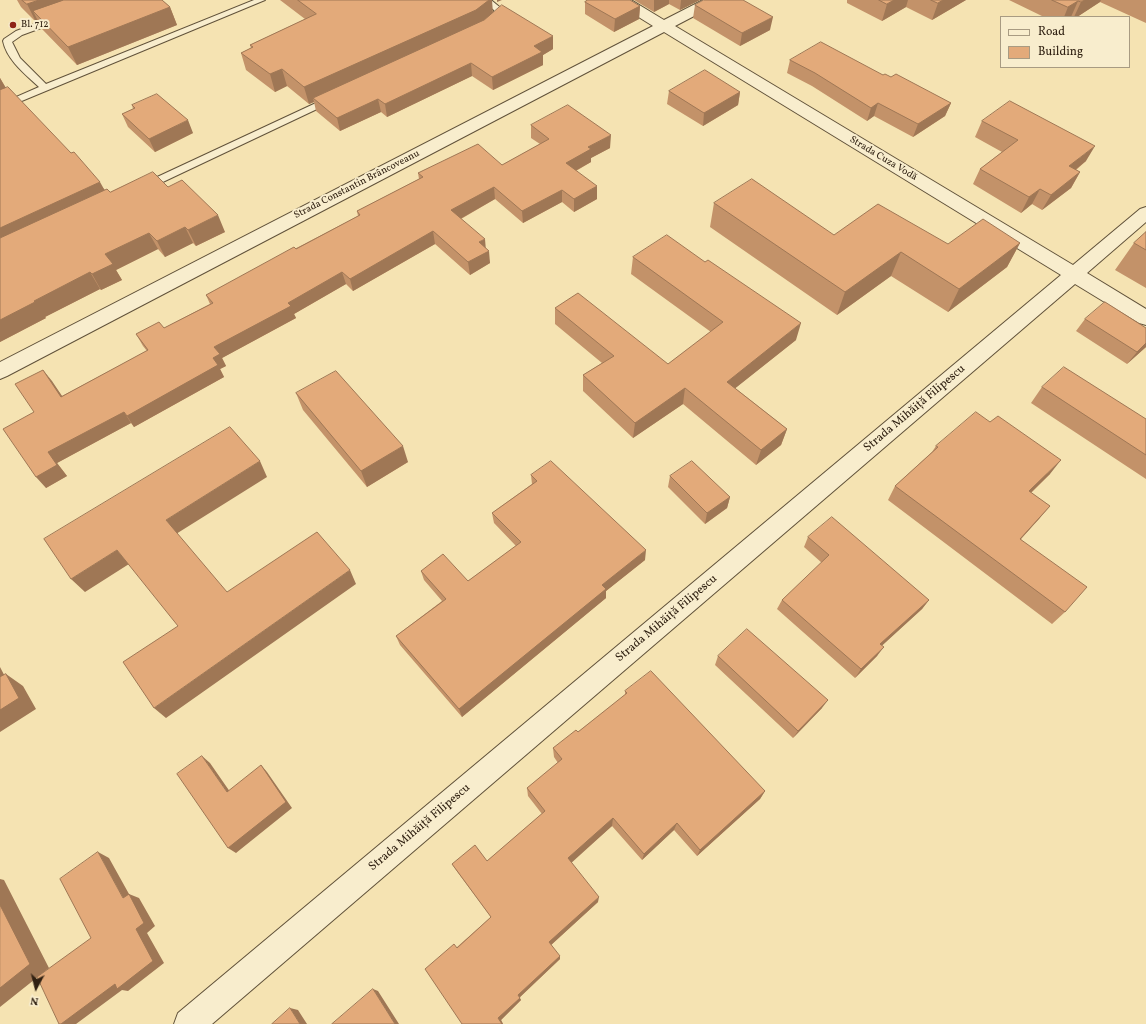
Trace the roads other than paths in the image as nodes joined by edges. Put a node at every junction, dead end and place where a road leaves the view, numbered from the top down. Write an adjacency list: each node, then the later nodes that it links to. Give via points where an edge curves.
1 (261, 0): 8 (lane)
2 (485, 0): 7 (lane, via 498,9 499,16)
3 (621, 0): 6 (street, Strada Cuza Vodă)
4 (714, 0): 6 (street, Strada Constantin Brâncoveanu)
5 (67, 15): 8 (lane, via 18,33 7,41 7,47 12,54)
6 (664, 26): 13 (street, Strada Cuza Vodă); 15 (street, Strada Constantin Brâncoveanu)
7 (487, 27)
8 (45, 88): 10 (lane)
9 (340, 95): 11 (lane)
10 (0, 107)
11 (137, 190)
12 (1146, 213): 13 (street, Strada Mihăiță Filipescu)
13 (1074, 274): 14 (street, Strada Cuza Vodă); 16 (street, Strada Mihăiță Filipescu)
14 (1146, 318)
15 (0, 371)
16 (188, 1024)

